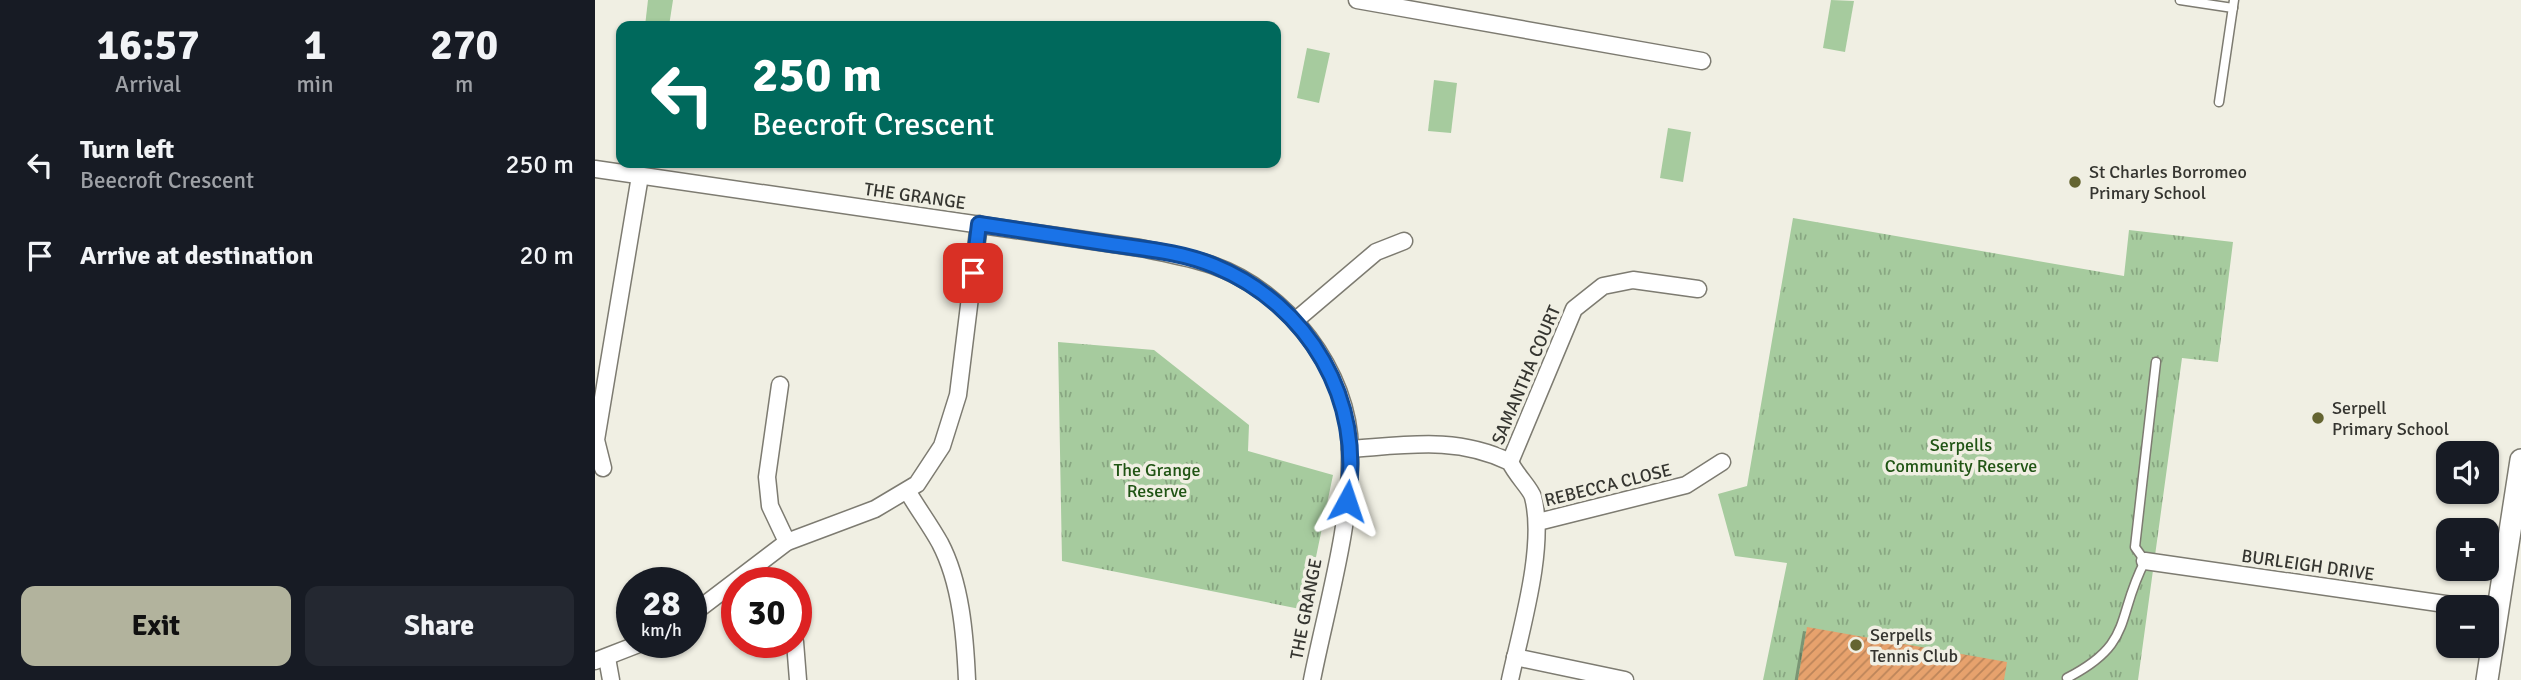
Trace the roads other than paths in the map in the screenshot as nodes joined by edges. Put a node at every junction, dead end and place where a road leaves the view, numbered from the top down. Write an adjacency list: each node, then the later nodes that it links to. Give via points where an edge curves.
1 (1357, 0): 4 (street)
2 (2180, 0): 3 (lane)
3 (2233, 4): 5 (lane)
4 (1702, 61)
5 (2219, 102)
6 (595, 169): 7 (street, THE GRANGE)
7 (640, 176): 8 (street, THE GRANGE); 18 (street, via 596,440)
8 (979, 224): 11 (street, THE GRANGE, via 1140,248 1214,265 1246,282); 19 (street, via 958,395 942,446)
9 (1404, 240): 11 (street, via 1376,252)
10 (1698, 289): 16 (street, SAMANTHA COURT, via 1633,280 1603,286 1574,309)
11 (1296, 320): 14 (street, THE GRANGE, via 1324,359 1338,390)
12 (2156, 362): 22 (lane, via 2135,547)
13 (780, 385): 21 (street, via 767,477 770,506)
14 (1350, 449): 16 (street, via 1444,443 1470,446); 34 (street, THE GRANGE, via 1350,485)
15 (2521, 460): 24 (street)
16 (1510, 462): 20 (street, via 1516,477 1532,493)
17 (1722, 462): 20 (street, REBECCA CLOSE, via 1686,485)
18 (603, 468)
19 (908, 492): 21 (street); 33 (street, via 941,544 954,585 965,633)
20 (1538, 522): 26 (street)
21 (787, 542): 23 (street)
22 (2145, 561): 25 (street, BURLEIGH DRIVE); 30 (lane, via 2117,639 2093,664)
23 (757, 567)
24 (2495, 595)
25 (2436, 603)
26 (1515, 657): 35 (street); 36 (street)
27 (796, 658): 32 (street)
28 (2489, 658): 37 (street)
29 (601, 659): 31 (street)
30 (2067, 678)
31 (611, 680)
32 (798, 680)
33 (967, 680)
34 (1312, 680)
35 (1510, 680)
36 (1625, 680)
37 (2487, 680)

